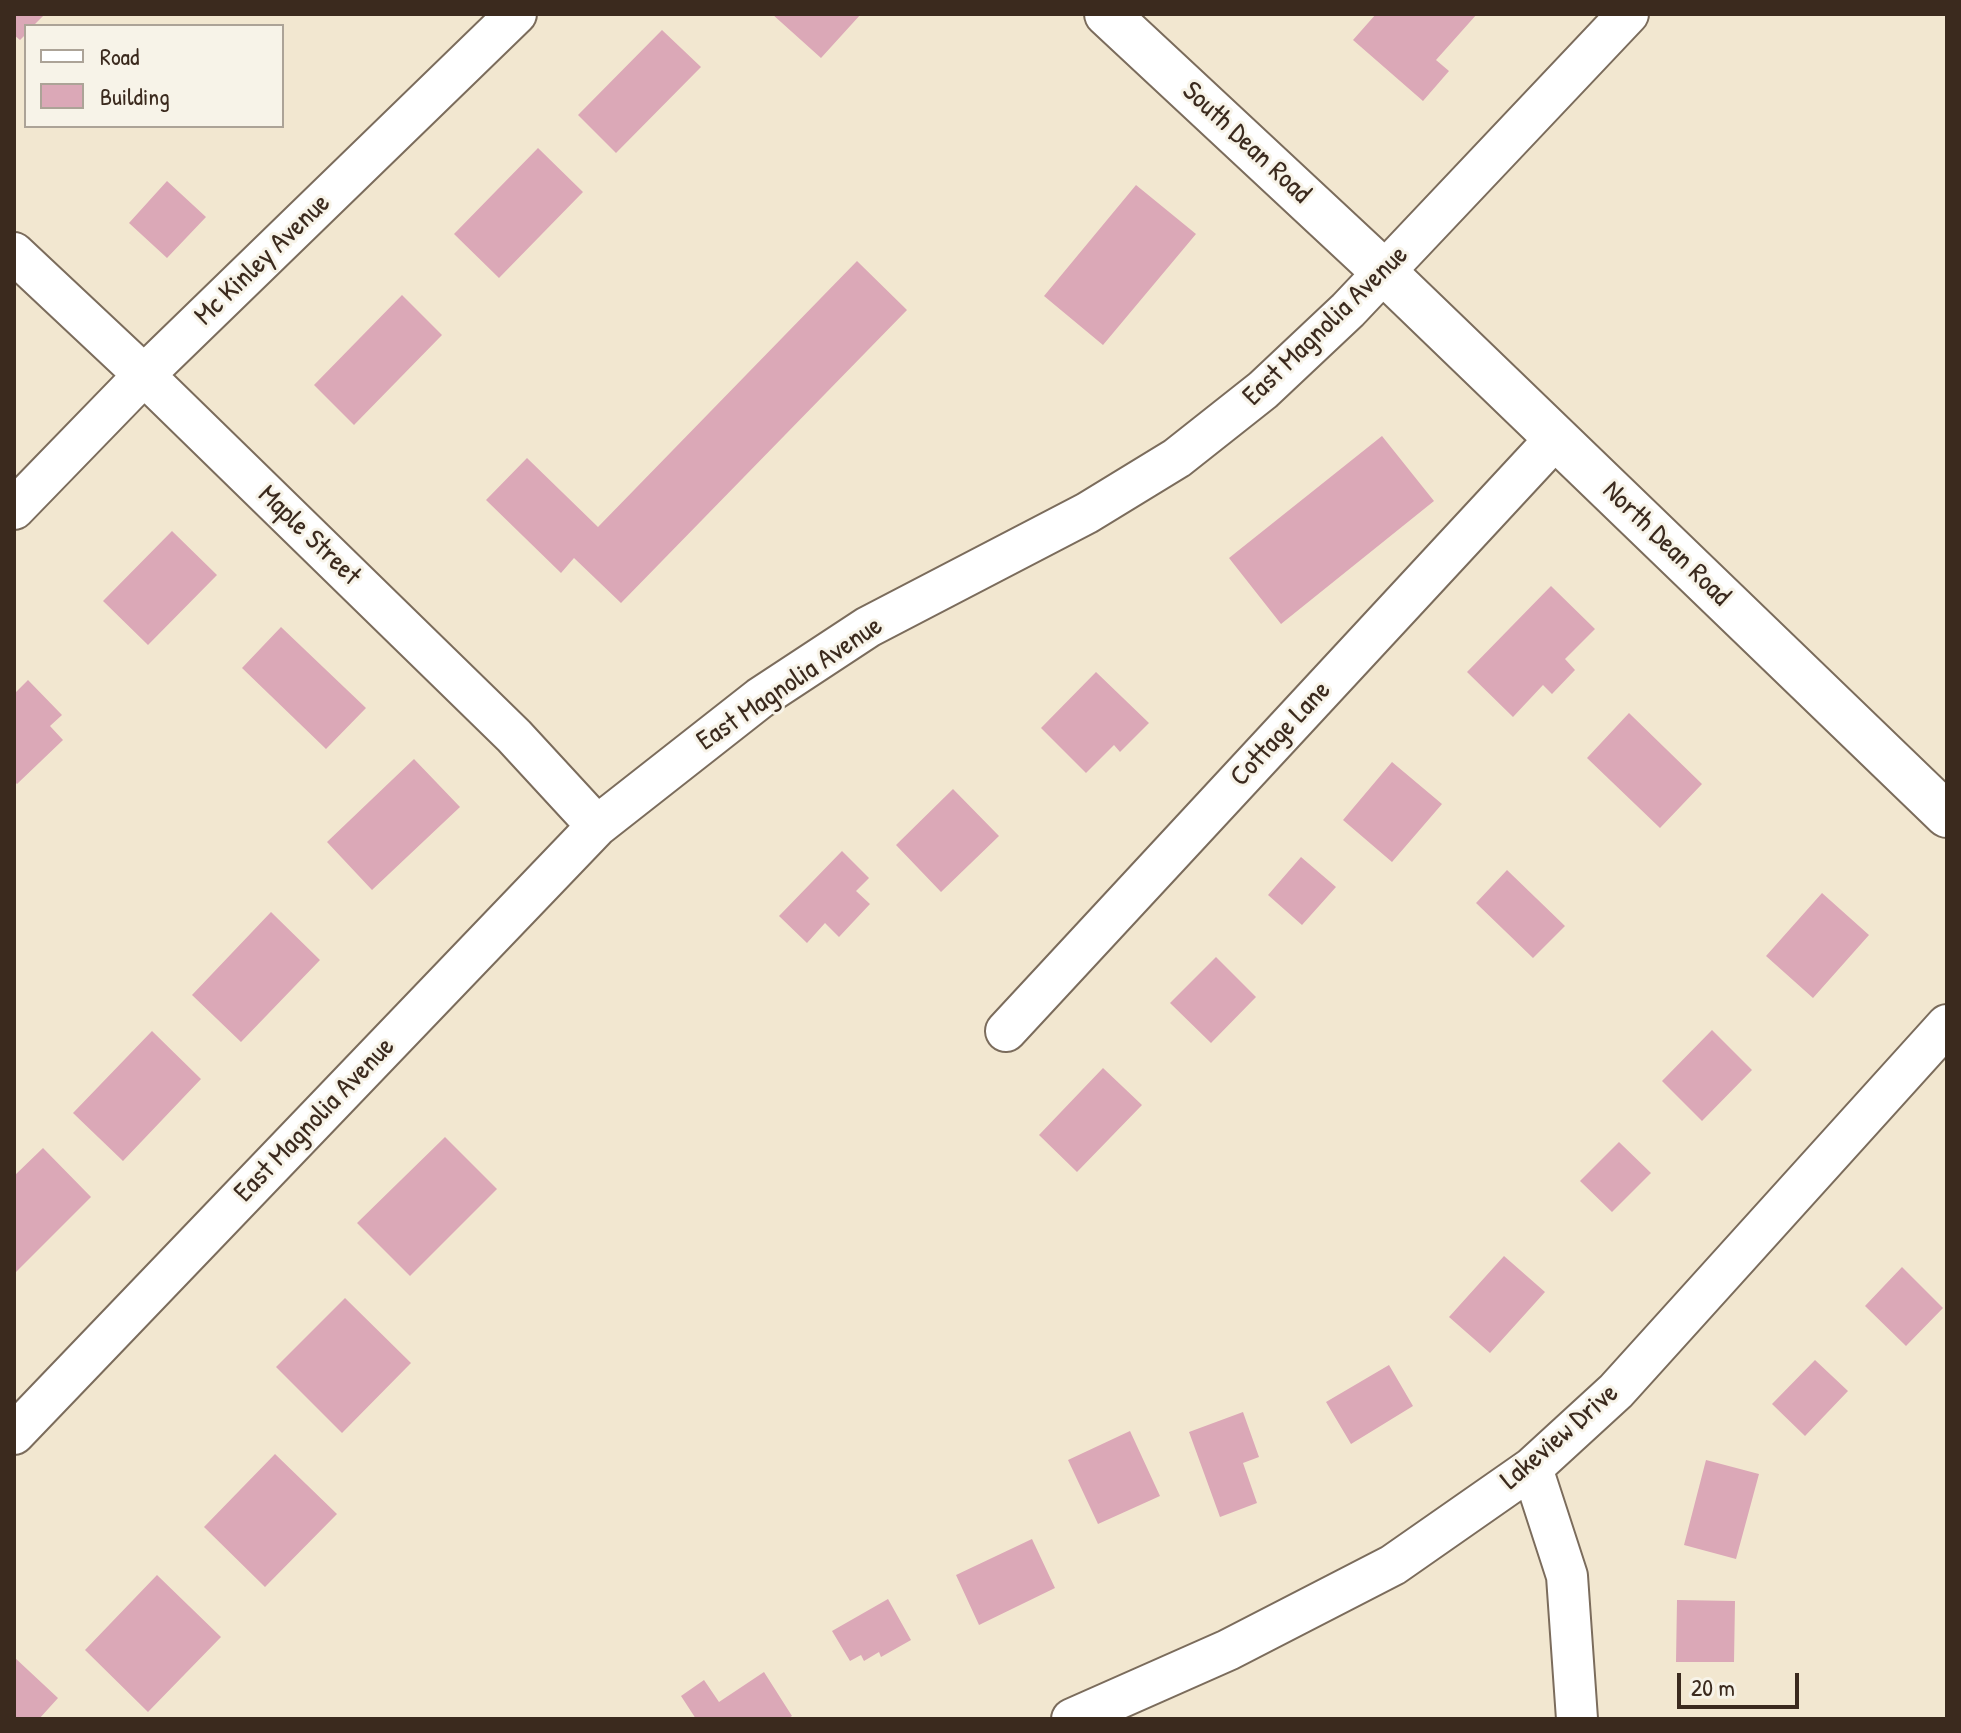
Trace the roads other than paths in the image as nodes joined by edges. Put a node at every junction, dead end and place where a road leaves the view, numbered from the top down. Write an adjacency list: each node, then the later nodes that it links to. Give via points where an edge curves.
1 (516, 14): 6 (street, Mc Kinley Avenue)
2 (1107, 14): 5 (street, South Dean Road)
3 (1628, 14): 5 (street, East Magnolia Avenue)
4 (14, 253): 6 (street, Maple Street)
5 (1385, 273): 7 (street, North Dean Road); 10 (street, East Magnolia Avenue, via 1263,390 1177,458 1087,513 868,627 760,698)
6 (144, 375): 8 (street, Mc Kinley Avenue); 10 (street, Maple Street, via 514,736)
7 (1556, 438): 9 (street, North Dean Road); 12 (street, Cottage Lane)
8 (14, 509)
9 (1947, 815)
10 (597, 826): 13 (street, East Magnolia Avenue)
11 (1947, 1025): 14 (street, Lakeview Drive, via 1616,1391)
12 (1006, 1031)
13 (14, 1434)
14 (1532, 1468): 15 (street, Lakeview Drive, via 1393,1565 1228,1650); 16 (street, via 1567,1576)
15 (1072, 1719)
16 (1577, 1719)

